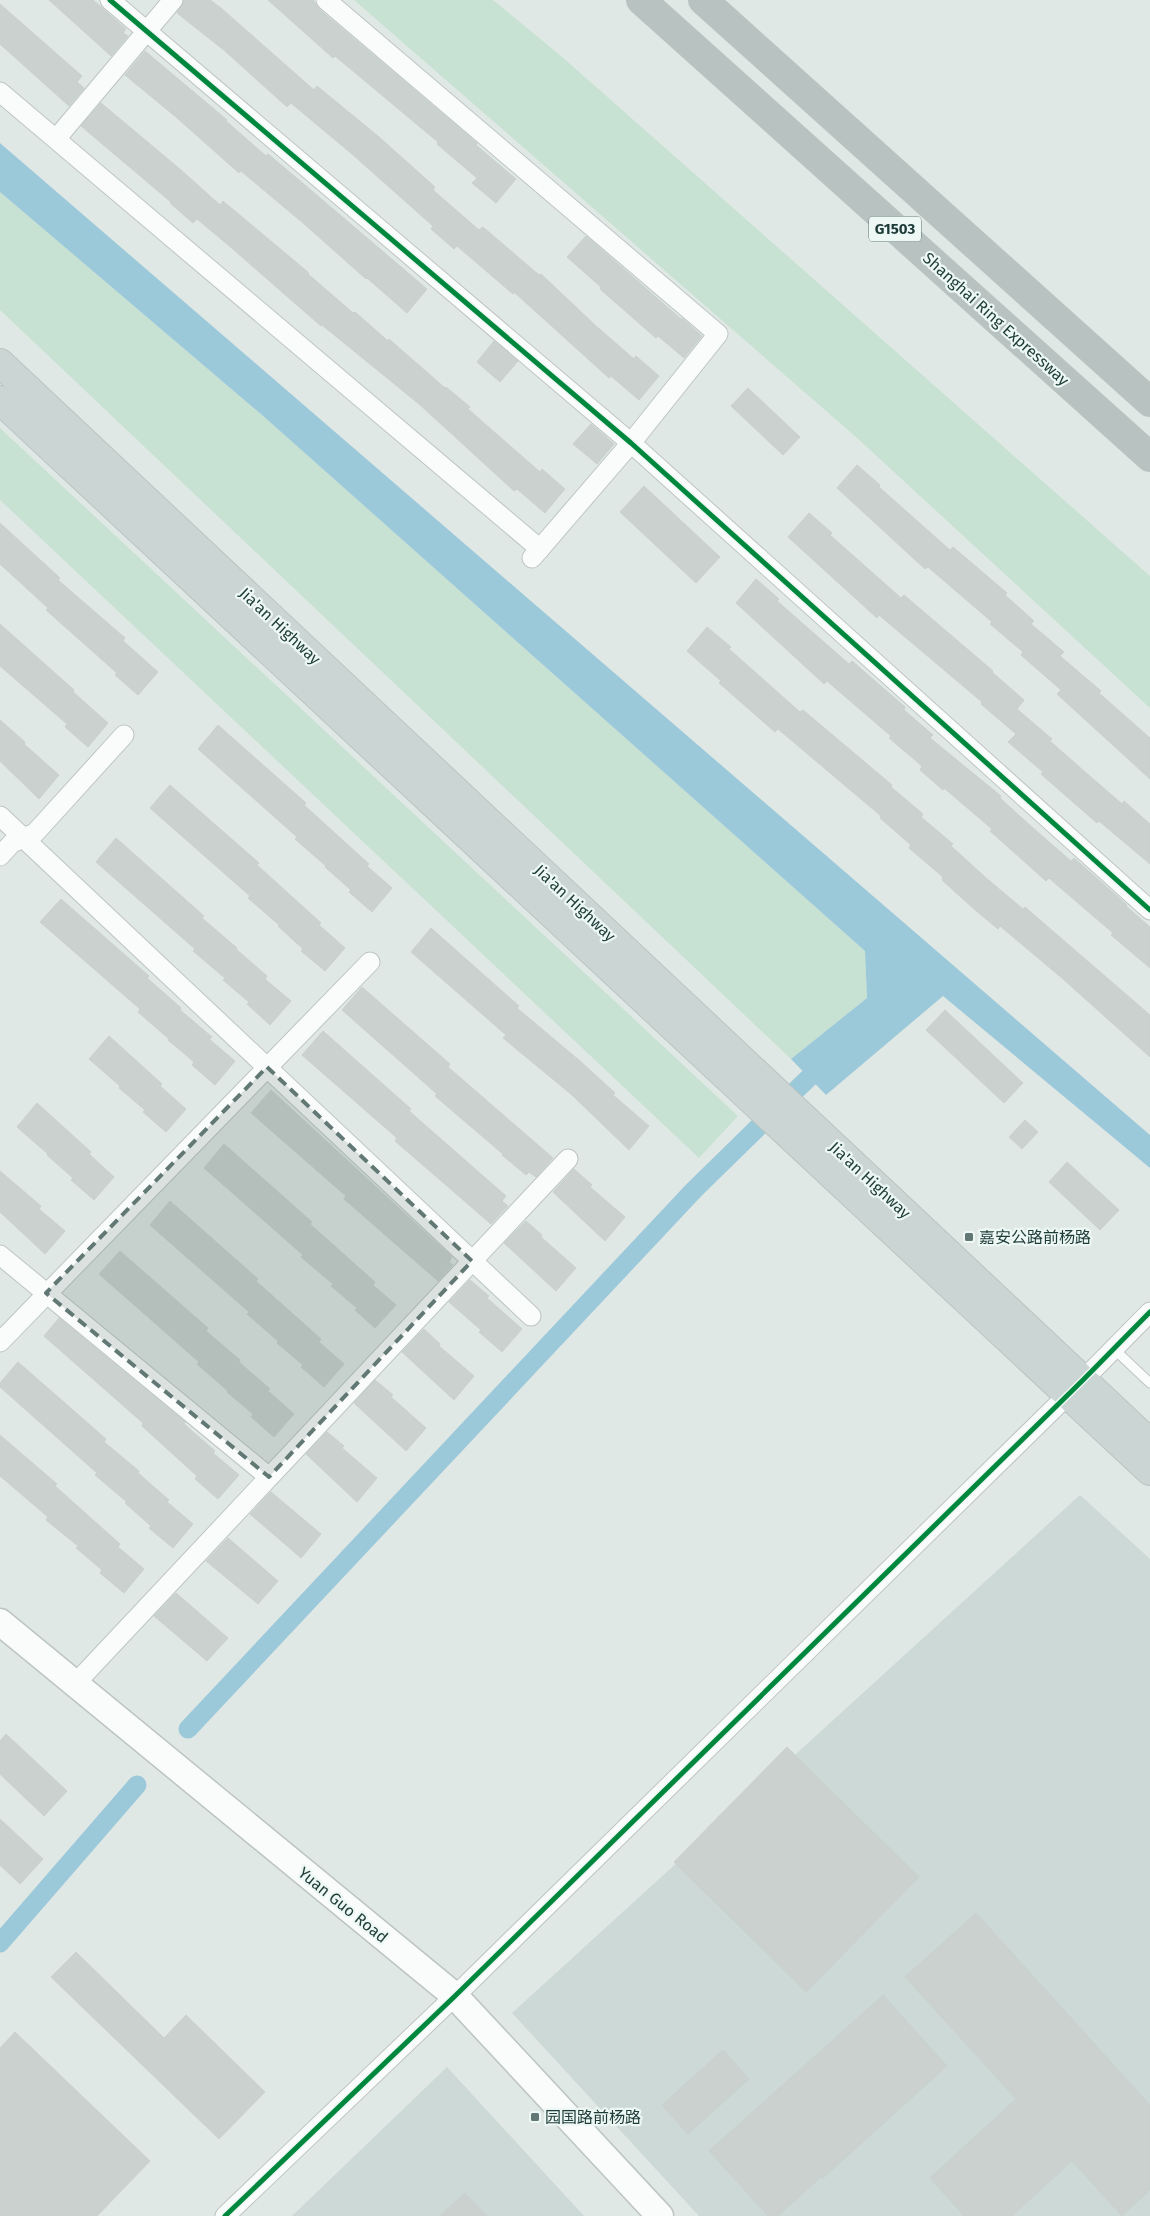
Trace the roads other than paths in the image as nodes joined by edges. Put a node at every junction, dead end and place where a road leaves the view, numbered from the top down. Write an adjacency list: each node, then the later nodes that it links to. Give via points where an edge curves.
1 (110, 0): 6 (street)
2 (173, 0): 6 (street)
3 (326, 0): 12 (street, via 718,334)
4 (641, 0): 13 (highway, Shanghai Ring Expressway / G1503)
5 (703, 0): 11 (highway, G1503)
6 (146, 31): 8 (street); 12 (street)
7 (0, 92): 8 (street)
8 (56, 139): 12 (street, via 536,553)
9 (0, 363): 21 (main road, Jia'an Highway)
10 (0, 400): 21 (main road, Jia'an Highway)
11 (1150, 402)
12 (630, 443): 18 (street)
13 (1150, 457)
14 (124, 735): 16 (street, via 35,833)
15 (0, 816): 16 (street)
16 (25, 839): 17 (street, via 12,843); 20 (street)
17 (0, 856)
18 (1150, 910)
19 (370, 962): 20 (street)
20 (267, 1067): 24 (street); 25 (street)
21 (753, 1086): 31 (main road, Jia'an Highway)
22 (568, 1160): 24 (street)
23 (0, 1255): 25 (street)
24 (472, 1261): 27 (street); 34 (street)
25 (46, 1293): 28 (street); 34 (street)
26 (1149, 1315): 29 (street)
27 (531, 1316)
28 (0, 1342)
29 (1114, 1349): 30 (lane); 31 (street)
30 (1150, 1383)
31 (1076, 1387): 32 (main road, Jia'an Highway); 33 (main road, Jia'an Highway); 37 (street)
32 (1150, 1443)
33 (1150, 1471)
34 (269, 1477): 36 (street)
35 (0, 1622): 36 (street, Yuan Guo Road)
36 (75, 1684): 37 (street, Yuan Guo Road)
37 (455, 1996): 38 (street); 39 (street, Yuan Guo Road)
38 (225, 2216)
39 (660, 2216)

